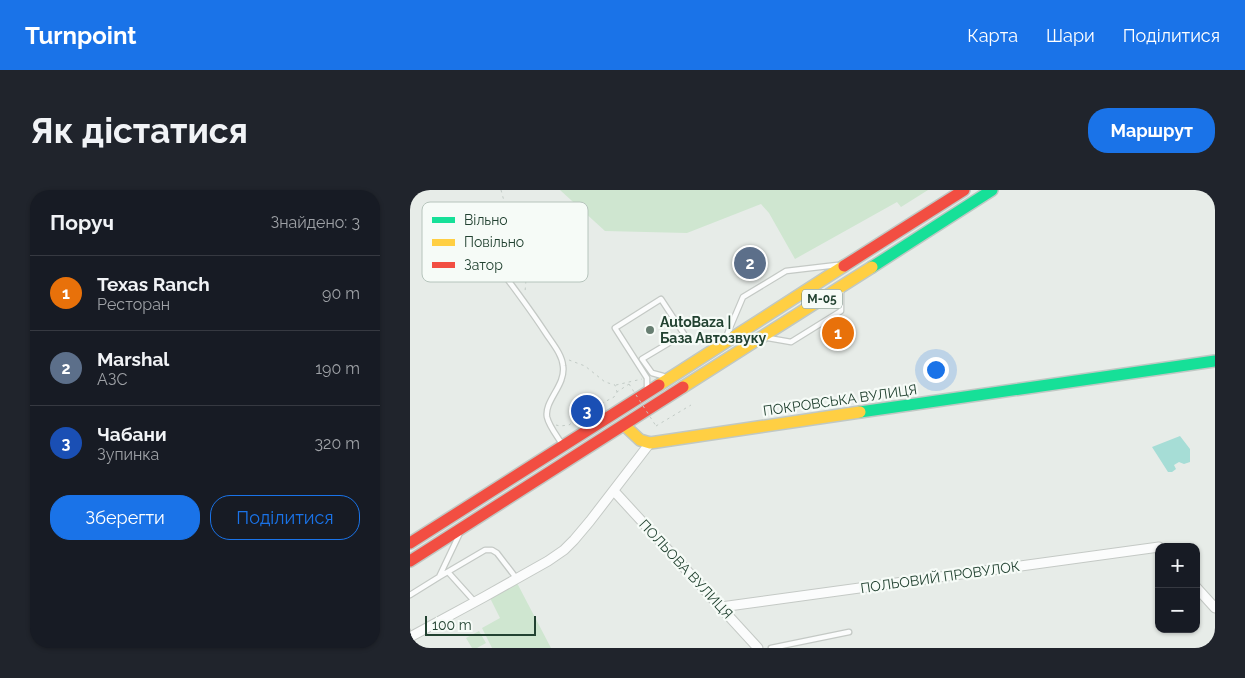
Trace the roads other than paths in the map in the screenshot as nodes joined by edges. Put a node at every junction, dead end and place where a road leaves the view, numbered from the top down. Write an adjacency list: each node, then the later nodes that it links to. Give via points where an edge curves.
1 (964, 190): 3 (main road, М-05)
2 (992, 190): 5 (main road, М-05)
3 (851, 263): 7 (main road, М-05); 7 (lane, via 786,271 743,297)
4 (510, 282): 13 (lane, via 562,358 562,381 547,411)
5 (841, 286): 6 (main road, М-05); 6 (lane, via 841,311 791,342)
6 (762, 337): 11 (main road, М-05)
7 (723, 343): 9 (main road, М-05)
8 (1215, 361): 12 (main road, ПОКРОВСЬКА ВУЛИЦЯ)
9 (670, 377): 10 (main road, М-05); 10 (lane, via 652,373 642,359 684,334 662,299 615,328 647,378)
10 (645, 393): 13 (main road, М-05)
11 (624, 425): 12 (main road, via 640,440); 15 (main road, М-05)
12 (650, 443): 14 (street)
13 (562, 446): 16 (main road, М-05, via 431,530)
14 (614, 491): 21 (street, via 564,550); 25 (street, ПОЛЬОВА ВУЛИЦЯ)
15 (463, 527): 18 (main road, М-05); 20 (lane)
16 (413, 538)
17 (1155, 548): 25 (street, ПОЛЬОВИЙ ПРОВУЛОК)
18 (410, 561)
19 (448, 572): 20 (lane); 21 (lane, via 486,550 492,550); 24 (lane)
20 (439, 577): 23 (lane)
21 (517, 579): 24 (street)
22 (1197, 588): 26 (street)
23 (410, 595)
24 (475, 602): 28 (street)
25 (721, 607): 29 (street, ПОЛЬОВА ВУЛИЦЯ)
26 (1215, 608)
27 (849, 632): 30 (lane)
28 (410, 636)
29 (758, 648)
30 (771, 648)

